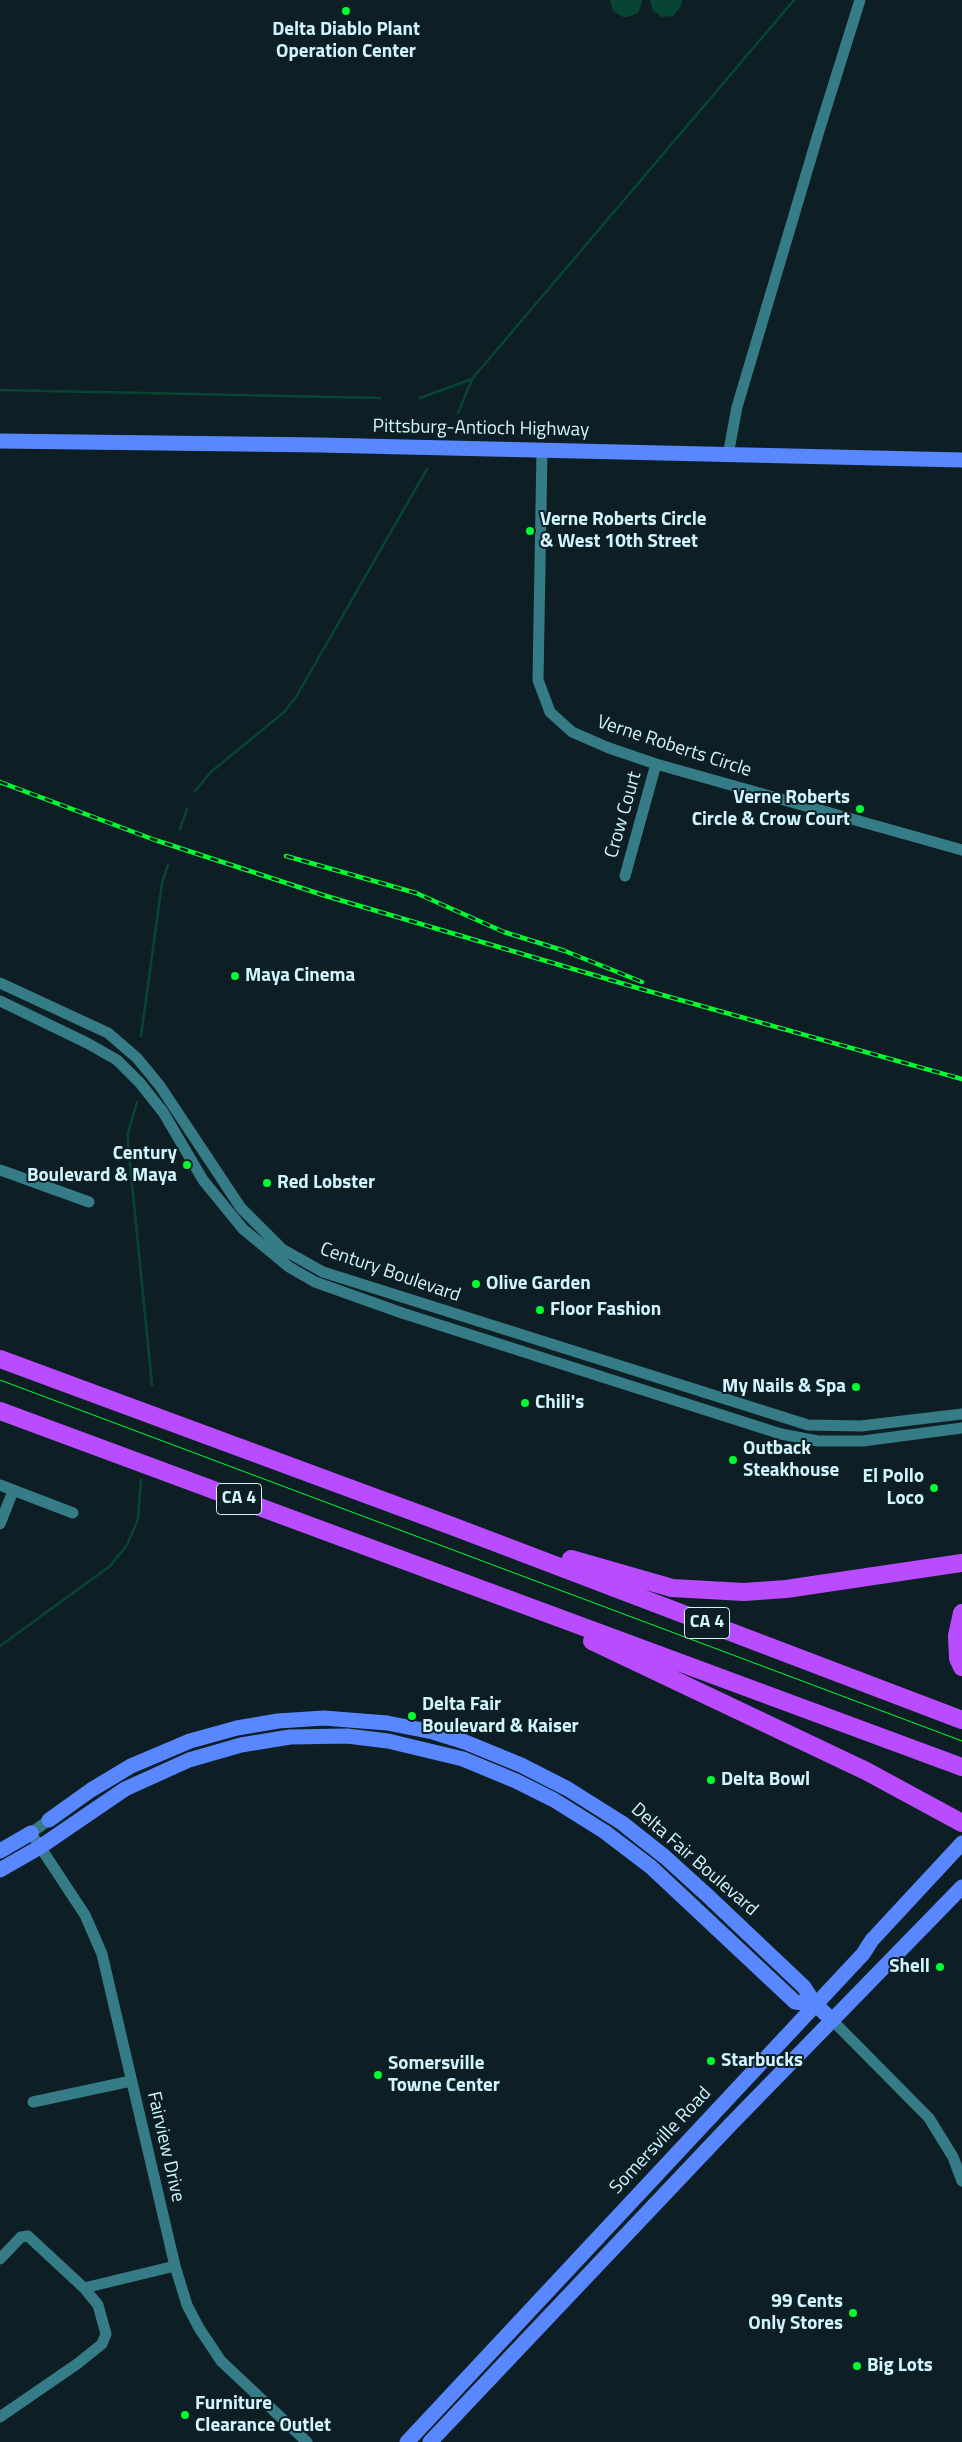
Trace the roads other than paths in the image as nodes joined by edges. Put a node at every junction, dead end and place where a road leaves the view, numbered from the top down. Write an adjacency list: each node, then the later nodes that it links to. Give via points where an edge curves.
1 (860, 0): 4 (street, via 737,407)
2 (0, 441): 3 (main road, Pittsburg-Antioch Highway)
3 (542, 450): 4 (main road, Pittsburg-Antioch Highway); 6 (street, Verne Roberts Circle, via 538,680 550,712 572,732)
4 (728, 455): 5 (main road, Pittsburg-Antioch Highway)
5 (962, 460)
6 (656, 764): 7 (street, Verne Roberts Circle); 8 (street, Crow Court)
7 (962, 850)
8 (625, 876)
9 (0, 983): 15 (street, Century Boulevard, via 108,1033 137,1058 160,1086 241,1208 282,1249 324,1272 808,1425 861,1426)
10 (0, 1001): 16 (street, Century Boulevard, via 117,1060 163,1112 203,1180 236,1222 266,1250 315,1282 781,1434 818,1441 856,1441)
11 (0, 1170): 12 (street)
12 (89, 1202)
13 (0, 1359): 21 (highway, CA 4)
14 (0, 1411): 23 (highway, CA 4)
15 (962, 1414)
16 (962, 1428)
17 (0, 1485): 18 (street)
18 (13, 1491): 19 (street); 20 (street)
19 (73, 1513)
20 (0, 1524)
21 (452, 1526): 22 (highway, via 672,1588 744,1592 786,1589); 26 (highway, CA 4)
22 (962, 1563)
23 (478, 1588): 27 (highway, CA 4); 29 (highway, via 857,1767)
24 (962, 1613): 25 (highway, via 957,1636 958,1658)
25 (962, 1667)
26 (962, 1720)
27 (962, 1767)
28 (49, 1820): 30 (street, Delta Fair Boulevard); 36 (main road, Delta Fair Boulevard, via 131,1766 201,1737 291,1720 370,1721 449,1736 539,1774 622,1823)
29 (962, 1823)
30 (31, 1833): 32 (street, Fairview Drive); 33 (main road, Delta Fair Boulevard)
31 (962, 1843): 38 (main road, Somersville Road)
32 (40, 1847): 34 (main road, Delta Fair Boulevard); 37 (main road, Delta Fair Boulevard, via 126,1789 189,1760 273,1739 347,1736 397,1742 444,1753 525,1785 631,1850); 40 (street, Fairview Drive, via 84,1915 102,1954)
33 (0, 1851)
34 (0, 1870)
35 (962, 1886): 39 (main road, Somersville Road)
36 (698, 1887): 37 (main road); 38 (main road, Delta Fair Boulevard, via 804,1987)
37 (687, 1900): 38 (main road, Delta Fair Boulevard, via 795,2002)
38 (815, 2004): 39 (main road, Delta Fair Boulevard); 49 (main road, Somersville Road)
39 (832, 2020): 42 (street, Delta Fair Boulevard, via 929,2118); 50 (main road, Somersville Road)
40 (131, 2081): 41 (street); 45 (street, Fairview Drive)
41 (33, 2102)
42 (957, 2155): 43 (street, Delta Fair Boulevard)
43 (962, 2181)
44 (0, 2259): 46 (street, via 20,2236 28,2236)
45 (174, 2266): 46 (street); 48 (street, Fairview Drive, via 187,2305 215,2352)
46 (84, 2288): 47 (street, via 98,2305 106,2334 102,2344)
47 (0, 2417)
48 (307, 2442)
49 (406, 2442)
50 (430, 2442)

